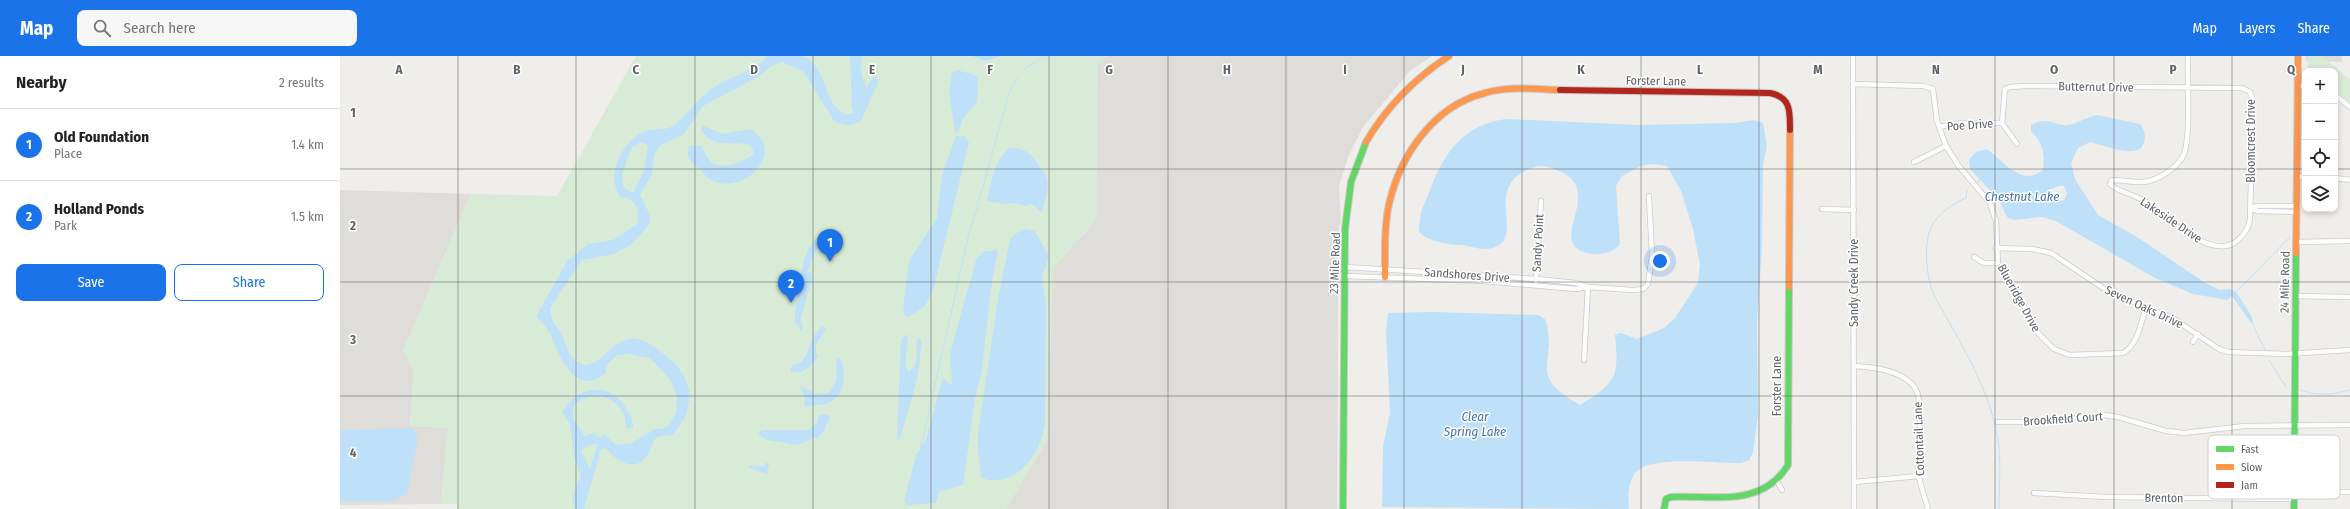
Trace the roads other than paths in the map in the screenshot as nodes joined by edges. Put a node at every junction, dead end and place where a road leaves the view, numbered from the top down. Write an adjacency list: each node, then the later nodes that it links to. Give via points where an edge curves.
1 (1449, 56): 31 (street, 23 Mile Road, via 1426,71 1397,96 1364,148 1351,182)
2 (1853, 56): 5 (street, Sandy Creek Drive)
3 (2188, 56): 8 (street, Lakeside Drive)
4 (2298, 56): 6 (street, 24 Mile Road)
5 (1853, 84): 12 (street, Blueridge Drive, via 1924,86 1932,89); 25 (street, Sandy Creek Drive)
6 (2298, 86): 7 (street); 16 (street, 24 Mile Road)
7 (2302, 86)
8 (2187, 88): 11 (street, Butternut Drive, via 2012,86 2005,89); 22 (street, Bloomcrest Drive, via 2242,88 2250,92 2253,100); 22 (street, Lakeside Drive, via 2187,140 2180,160 2167,173 2149,181 2112,180 2110,184 2142,199 2197,239 2215,247 2230,245 2243,235 2249,226)
9 (2338, 97): 10 (street)
10 (2350, 107)
11 (2002, 123): 12 (street, Poe Drive, via 1960,123); 13 (street)
12 (1939, 128): 14 (street, Blueridge Drive)
13 (2017, 144)
14 (1946, 146): 15 (street); 28 (street, Blueridge Drive, via 1958,165 1990,203 1996,221)
15 (1914, 162)
16 (2297, 177): 17 (street); 24 (street, 24 Mile Road)
17 (2302, 177)
18 (2338, 178): 19 (street)
19 (2350, 180)
20 (1649, 196): 40 (street, Sandshores Drive, via 1652,256 1648,284 1638,290)
21 (1540, 201): 37 (street, Sandy Point)
22 (2251, 208): 24 (street, via 2257,206)
23 (1822, 209): 25 (street)
24 (2297, 209): 26 (street, 24 Mile Road)
25 (1854, 210): 49 (street, Sandy Creek Drive)
26 (2296, 242): 27 (street); 41 (street, 24 Mile Road)
27 (2350, 242)
28 (1996, 248): 30 (street, Blueridge Drive); 43 (street, Seven Oaks Drive, via 2032,249 2050,253 2109,292)
29 (1974, 257): 30 (street, via 1984,263)
30 (1998, 263): 43 (street, Blueridge Drive, via 2019,296 2038,334 2065,354 2082,356 2128,350 2135,340)
31 (1345, 267): 32 (street, Sandshores Drive); 34 (street, 23 Mile Road)
32 (1385, 273): 33 (street, Sandshores Drive); 34 (street, Sandshores Drive); 36 (street, Sandshores Drive); 56 (street, Forster Lane, via 1388,210 1400,170 1413,147 1431,125 1444,112 1465,98 1486,91 1506,89 1780,94 1790,105 1790,120 1788,466)
33 (1437, 273): 35 (street, Sandshores Drive); 36 (street)
34 (1345, 276): 62 (street, 23 Mile Road)
35 (1487, 276): 37 (street, Sandshores Drive); 38 (street)
36 (1437, 279): 38 (street, Sandshores Drive)
37 (1537, 279): 39 (street, Sandy Point); 40 (street, Sandshores Drive, via 1576,283)
38 (1487, 282): 39 (street, Sandshores Drive)
39 (1536, 285): 40 (street, Sandshores Drive, via 1576,289)
40 (1588, 287): 48 (street)
41 (2296, 296): 42 (street); 47 (street, 24 Mile Road)
42 (2350, 297)
43 (2146, 308): 44 (street, Seven Oaks Drive, via 2174,319)
44 (2198, 334): 45 (street); 47 (street, Seven Oaks Drive, via 2228,352)
45 (2193, 342)
46 (2350, 350): 47 (street, Seven Oaks Drive)
47 (2295, 353): 51 (street, 24 Mile Road)
48 (1584, 360)
49 (1854, 366): 54 (street, Cottontail Lane, via 1886,371 1909,383 1916,390); 55 (street, Sandy Creek Drive)
50 (1998, 422): 51 (street, Brookfield Court, via 2040,422 2104,415 2184,433 2245,426)
51 (2294, 425): 52 (street, Brookfield Court); 53 (street, 24 Mile Road)
52 (2350, 425)
53 (2294, 435)
54 (1919, 476): 55 (street); 65 (street, Cottontail Lane)
55 (1854, 482): 64 (street, Sandy Creek Drive)
56 (1778, 483): 57 (street); 63 (street, via 1766,491 1749,496 1671,497 1666,499)
57 (1782, 490)
58 (2350, 492): 60 (street, Brenton)
59 (2034, 493): 61 (street, Brenton, via 2106,497)
60 (2340, 493)
61 (2208, 496)
62 (1343, 509)
63 (1664, 509)
64 (1854, 509)
65 (1928, 509)

